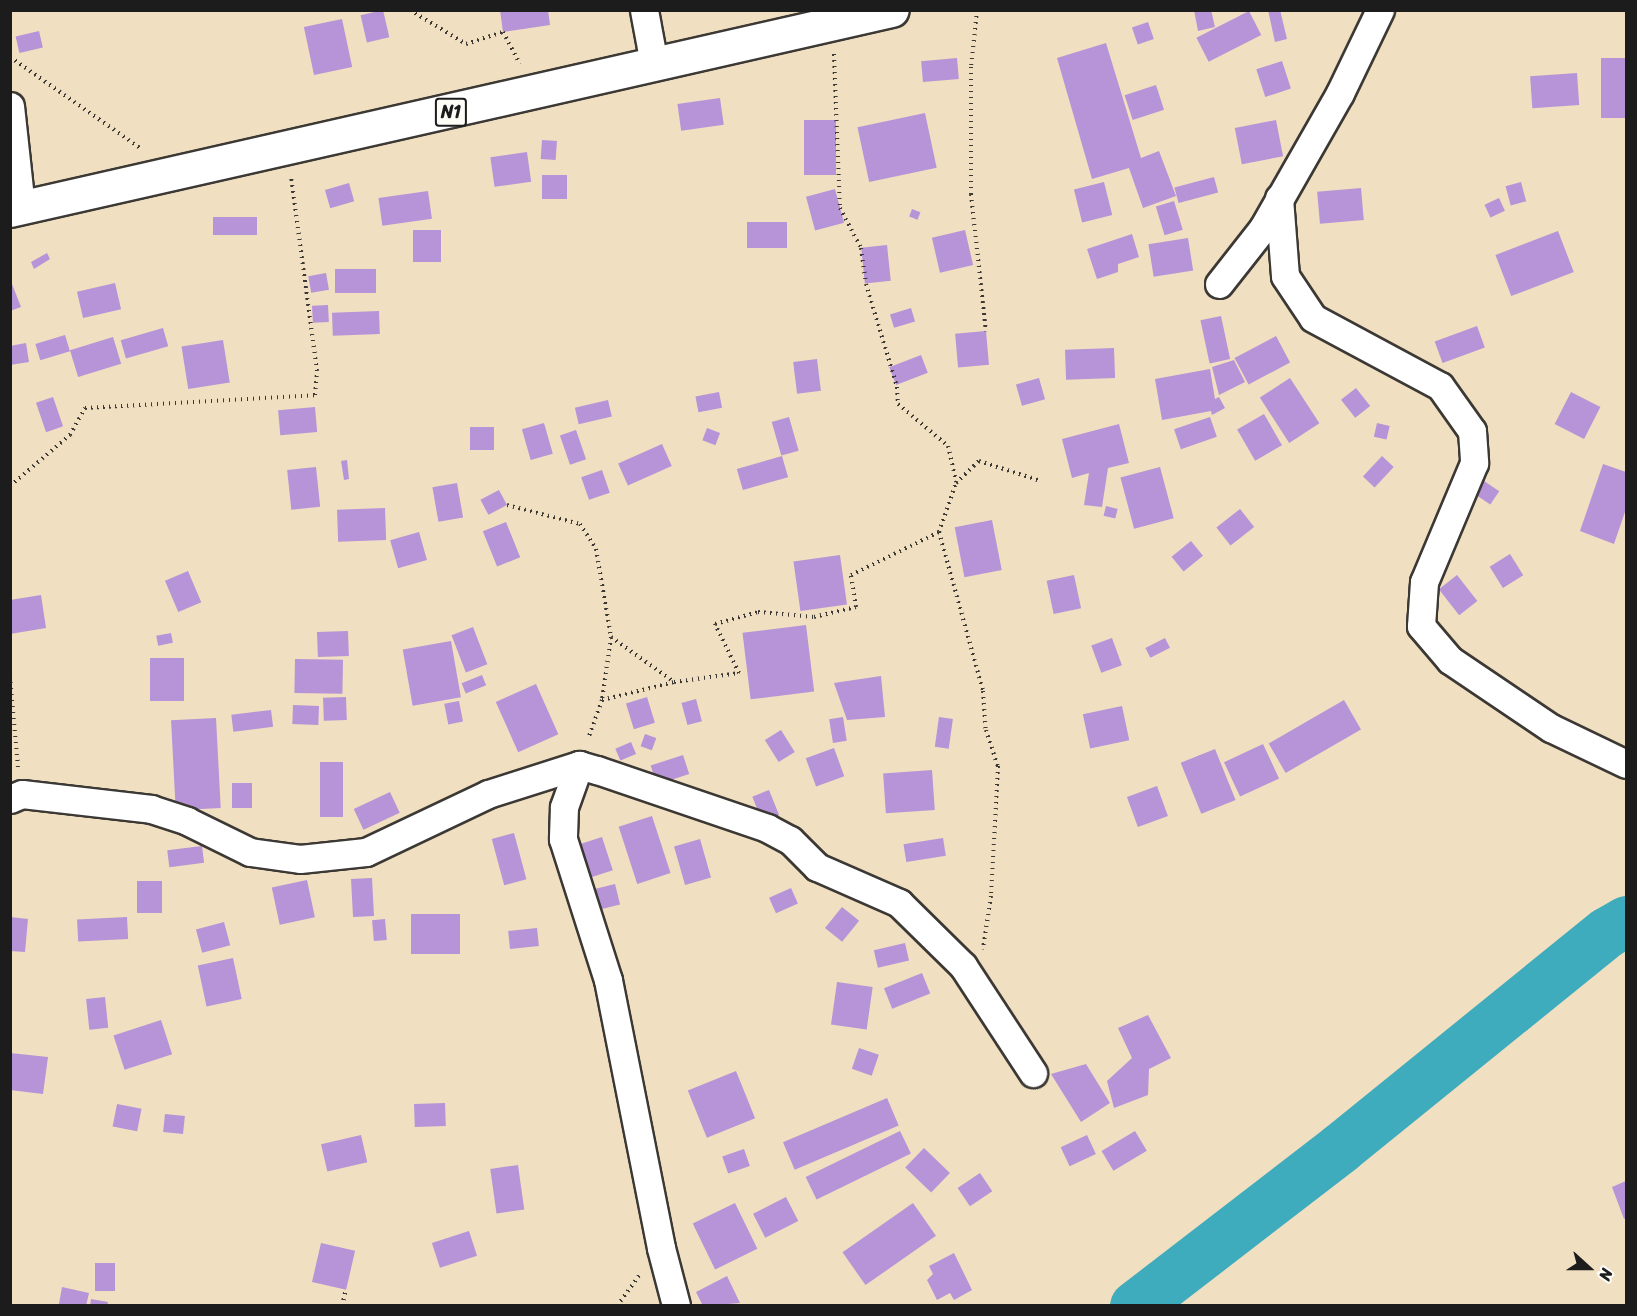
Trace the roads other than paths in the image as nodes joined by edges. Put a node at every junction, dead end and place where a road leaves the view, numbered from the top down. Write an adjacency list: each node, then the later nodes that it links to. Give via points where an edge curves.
1 (644, 10): 4 (street)
2 (892, 10): 4 (highway, N1)
3 (1380, 10): 6 (street, via 1340,93)
4 (654, 64): 7 (highway, N1)
5 (10, 106): 7 (street)
6 (1279, 198): 8 (street, via 1263,228); 9 (street, via 1285,276 1313,318 1440,386 1472,431 1474,463 1424,582 1421,626 1450,660 1551,728)
7 (16, 209)
8 (1219, 284)
9 (1626, 764)
10 (579, 765): 11 (street, via 488,794 366,852 300,859 250,852 187,821 150,810); 12 (street, via 707,805 790,840 817,867 899,903 934,934 977,988); 13 (street, via 561,823 563,839 609,980 661,1248)
11 (16, 796)
12 (1033, 1073)
13 (676, 1305)

